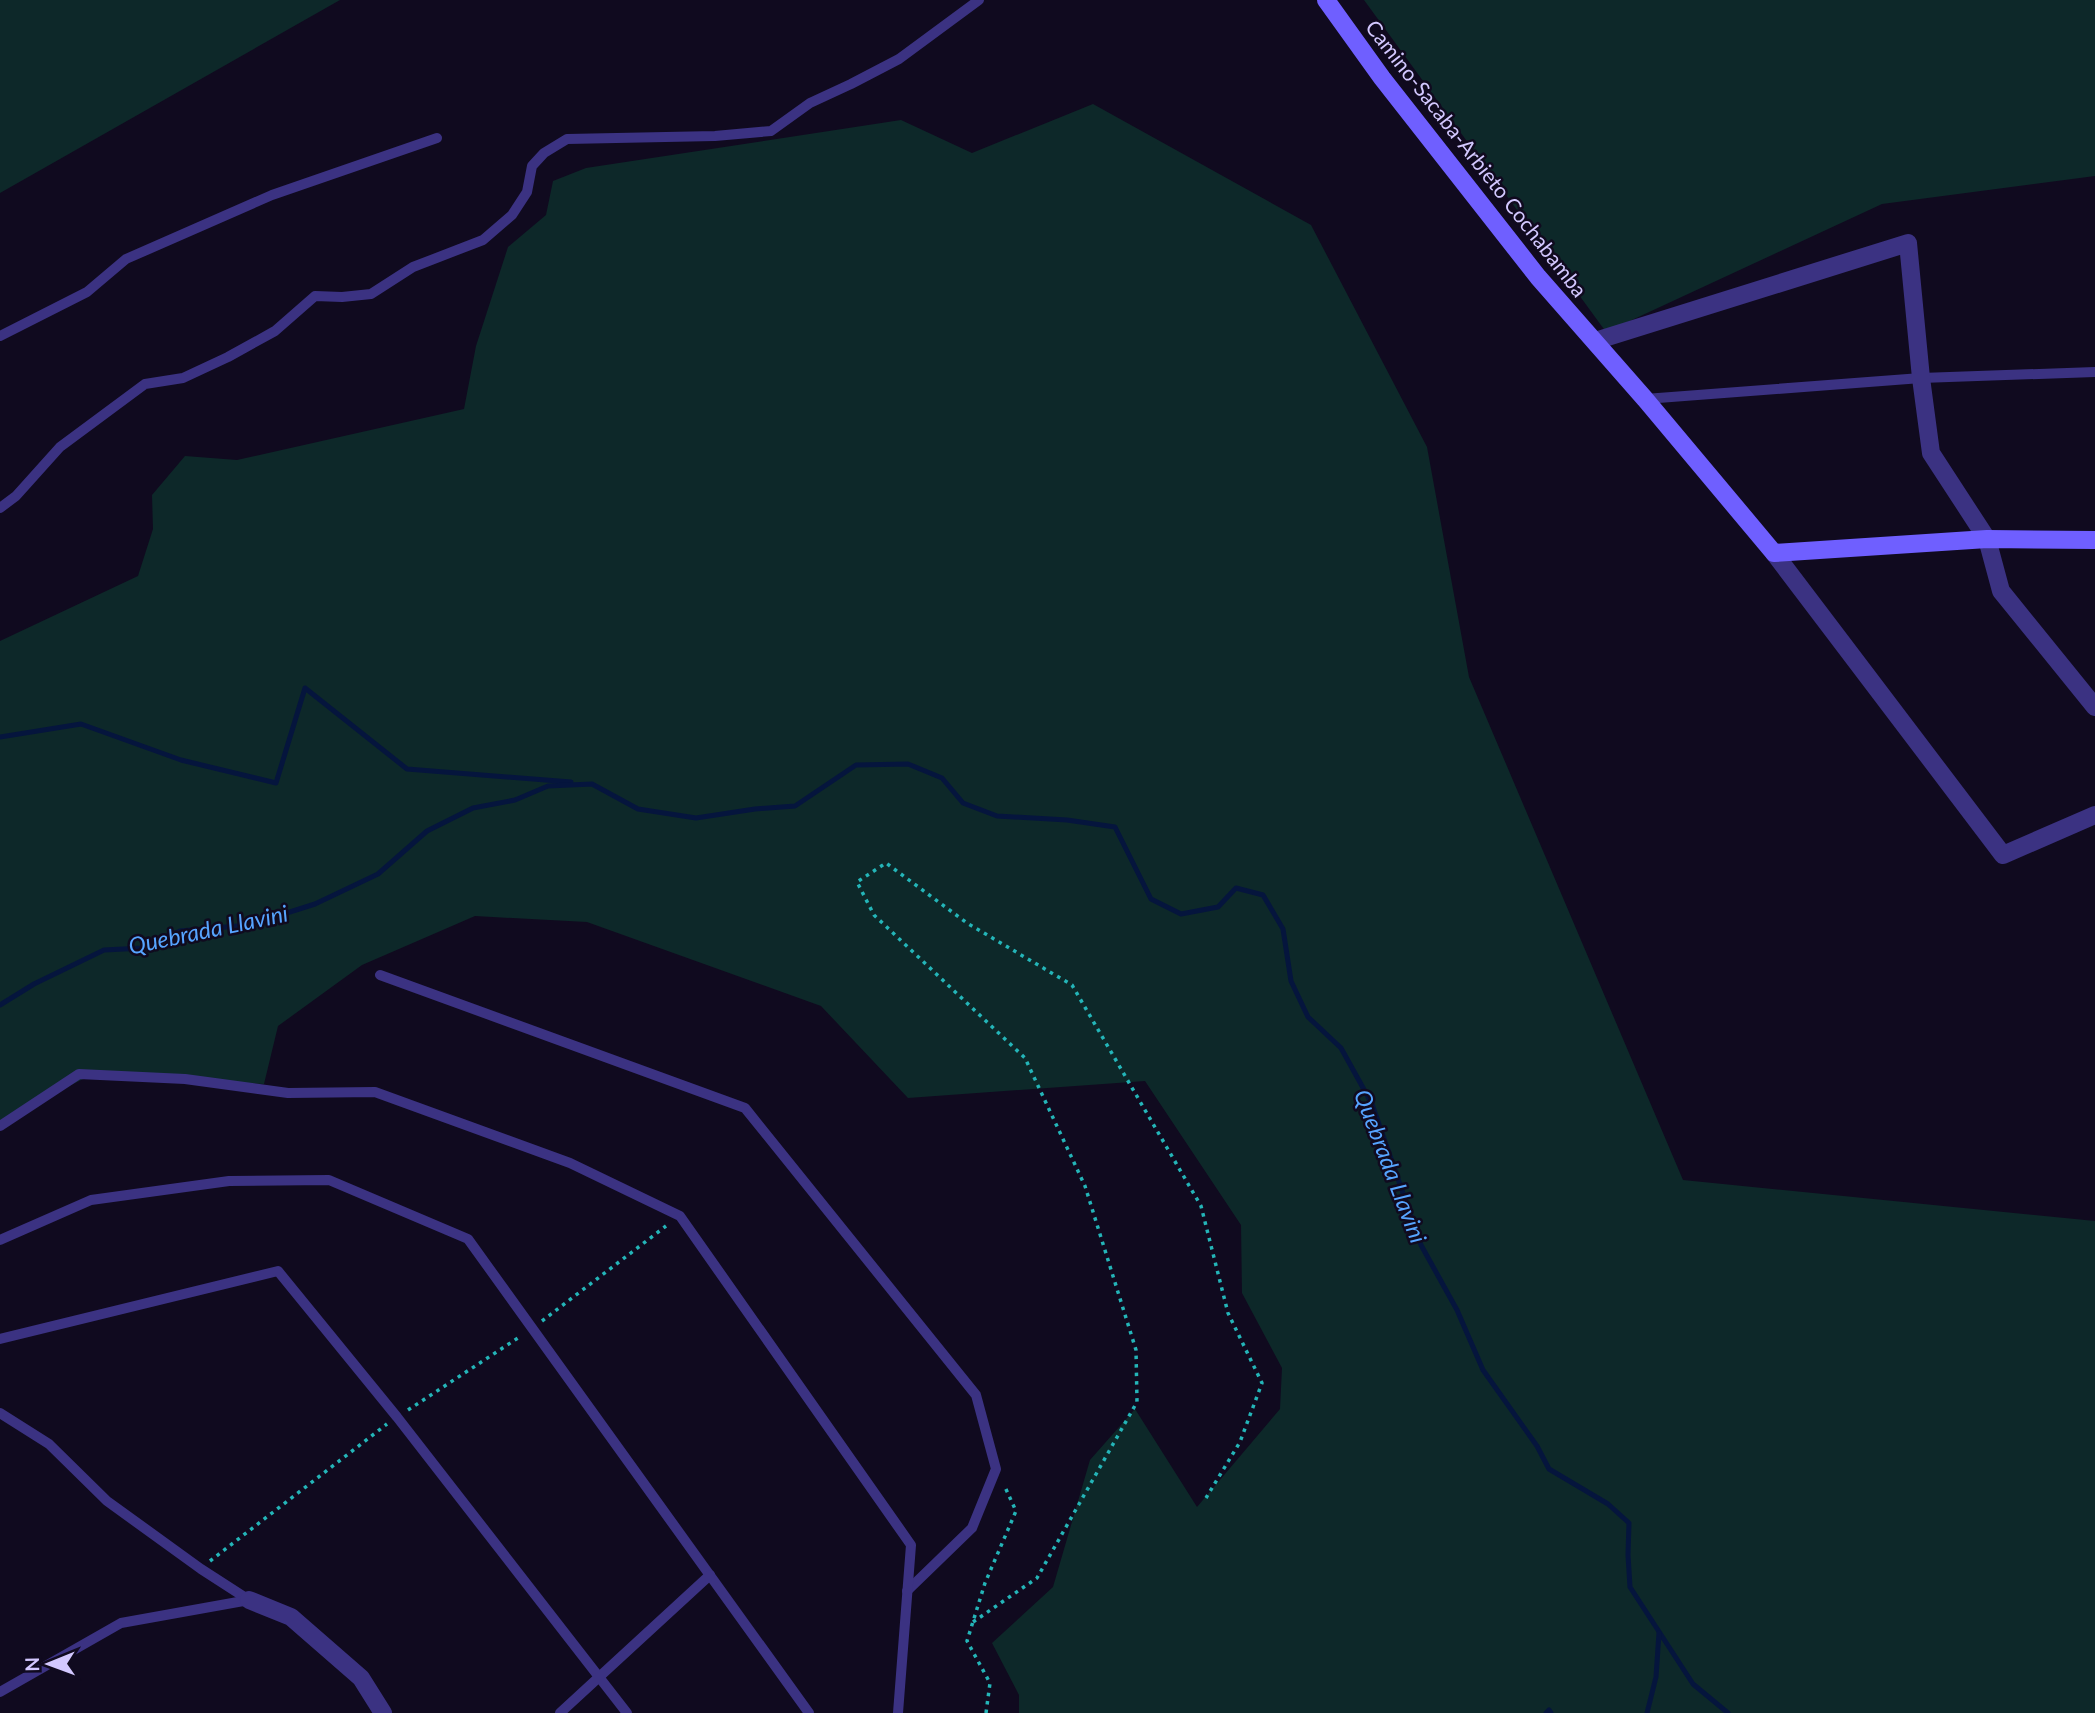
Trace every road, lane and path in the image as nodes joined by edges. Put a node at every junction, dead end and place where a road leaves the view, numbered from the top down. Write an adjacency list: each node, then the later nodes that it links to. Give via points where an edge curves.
1 (979, 0): 9 (lane, via 899,59 810,103 771,131 567,139 532,166 527,192 512,215 483,240 414,267 371,294 315,296 275,331 228,357 183,378 145,384 60,447)
2 (1326, 0): 5 (street, Camino-Sacaba-Arbieto Cochabamba, via 1464,184)
3 (437, 138): 4 (lane, via 272,195 138,254 87,292)
4 (0, 336)
5 (1595, 341): 7 (street, via 1908,243); 8 (street, Camino-Sacaba-Arbieto Cochabamba)
6 (2095, 372): 7 (lane)
7 (1921, 378): 8 (lane); 10 (street, via 1931,453)
8 (1645, 399): 12 (street, Camino-Sacaba-Arbieto Cochabamba)
9 (0, 508)
10 (1987, 539): 11 (street); 12 (street); 13 (street, via 2001,591)
11 (2095, 540)
12 (1774, 553): 14 (street, via 2003,855)
13 (2095, 707)
14 (2095, 815)
15 (380, 975): 23 (lane, via 745,1108 976,1395)
16 (0, 1126): 17 (lane, via 79,1074 185,1079 288,1093 375,1091 570,1163)
17 (680, 1216): 19 (path); 27 (lane, via 911,1545)
18 (0, 1240): 19 (lane, via 91,1200 229,1181 328,1180 468,1239)
19 (533, 1328): 22 (path); 26 (lane)
20 (0, 1339): 22 (lane, via 278,1271)
21 (0, 1413): 25 (lane, via 49,1444 107,1501)
22 (397, 1417): 25 (path); 30 (lane)
23 (996, 1469): 27 (lane, via 972,1528); 29 (path, via 1016,1511)
24 (1206, 1498): 29 (path, via 1240,1442 1262,1384 1228,1313 1201,1206 1072,985 967,923 886,863 857,882 874,915 1024,1058 1084,1186 1136,1350 1137,1402 1037,1578)
25 (201, 1569): 28 (lane)
26 (710, 1575): 30 (lane); 35 (lane)
27 (907, 1591): 36 (lane)
28 (249, 1600): 31 (lane, via 121,1623); 32 (street, via 291,1617 361,1678)
29 (973, 1622): 37 (path, via 967,1641 990,1683)
30 (599, 1677): 33 (lane); 34 (lane)
31 (0, 1692)
32 (383, 1713)
33 (560, 1713)
34 (627, 1713)
35 (809, 1713)
36 (898, 1713)
37 (986, 1713)

